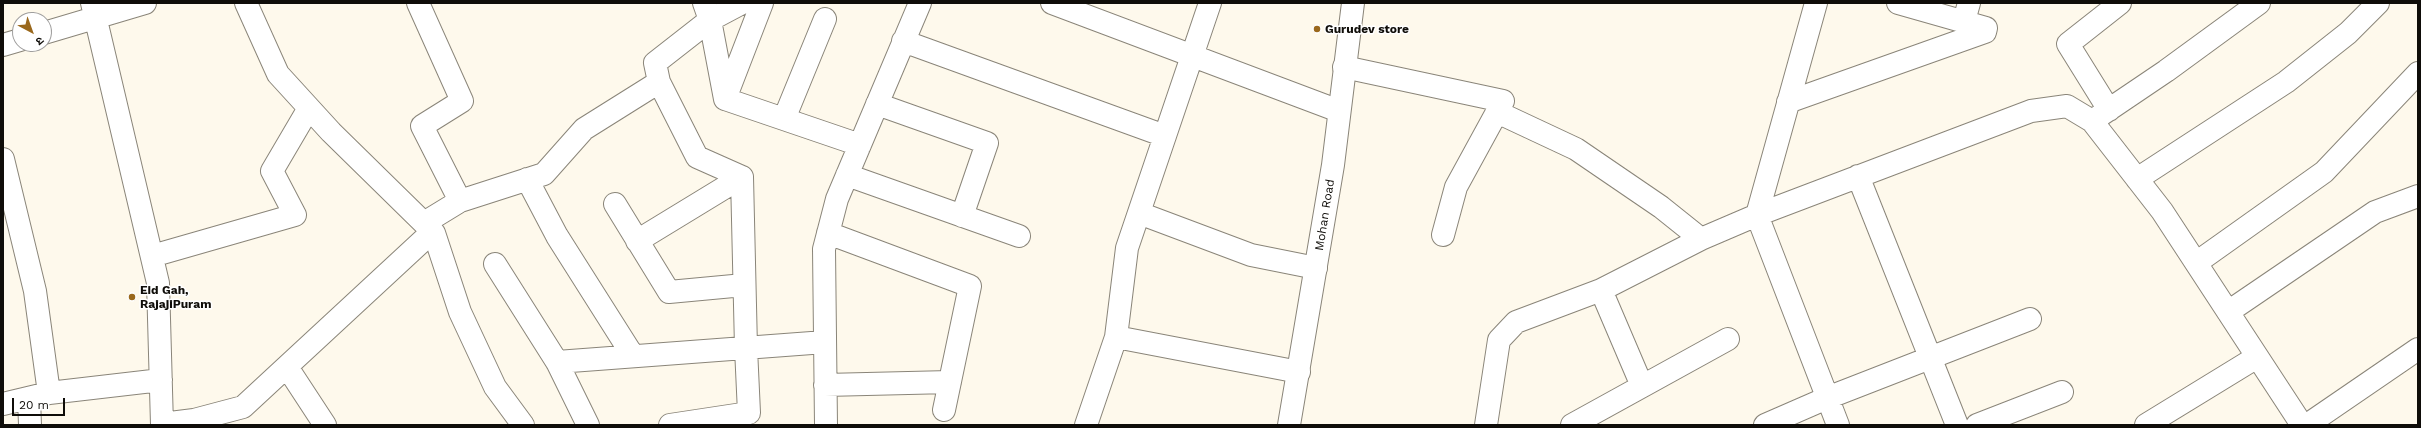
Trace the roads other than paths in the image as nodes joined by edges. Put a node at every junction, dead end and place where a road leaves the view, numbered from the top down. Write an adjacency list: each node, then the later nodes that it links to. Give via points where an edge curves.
1 (145, 3): 15 (street)
2 (246, 3): 28 (street, via 278,74)
3 (418, 3): 42 (street, via 462,101 422,126)
4 (742, 3): 16 (street)
5 (762, 3): 25 (street)
6 (920, 3): 20 (street)
7 (1052, 3): 21 (street)
8 (1210, 3): 21 (street)
9 (1353, 3): 22 (street, Mohan Road)
10 (1816, 3): 26 (street)
11 (2120, 3): 31 (street, via 2068,44)
12 (2260, 3): 31 (street)
13 (1902, 4): 17 (street)
14 (2376, 4): 40 (street, via 2348,33 2286,82)
15 (94, 10): 19 (street); 53 (street)
16 (707, 11): 24 (street, via 655,63); 25 (street)
17 (1966, 12): 26 (street, via 1986,28 1985,32)
18 (825, 19): 32 (street)
19 (52, 29)
20 (903, 41): 27 (street); 33 (street)
21 (1193, 56): 29 (street); 33 (street)
22 (1344, 67): 29 (street, Mohan Road); 30 (street, via 1503,101)
23 (2418, 73): 54 (street, via 2324,172)
24 (659, 82): 38 (street, via 698,157); 39 (street, via 584,129 544,174)
25 (725, 99): 32 (street)
26 (1788, 102): 45 (street)
27 (877, 104): 34 (street); 46 (street, via 987,143)
28 (309, 108): 47 (street); 53 (street, via 272,171 295,215)
29 (1339, 111): 56 (street, Mohan Road)
30 (1497, 112): 49 (street, via 1456,187); 51 (street, via 1576,149 1661,207)
31 (2100, 115): 37 (street, via 2068,106 2031,111); 40 (street)
32 (784, 119): 34 (street)
33 (1165, 136): 44 (street)
34 (860, 145): 36 (street)
35 (4, 168): 77 (street, via 35,291)
36 (847, 175): 46 (street); 48 (street, via 837,199)
37 (1858, 176): 45 (street); 67 (street)
38 (742, 177): 52 (street); 57 (street)
39 (527, 179): 42 (street); 66 (street, via 557,236)
40 (2137, 179): 54 (street, via 2162,211)
41 (2418, 196): 59 (street, via 2375,212)
42 (460, 201): 47 (street)
43 (615, 204): 52 (street)
44 (1139, 213): 56 (street, via 1251,255); 61 (street, via 1127,248)
45 (1757, 215): 51 (street); 78 (street)
46 (962, 216): 50 (street)
47 (428, 228): 70 (street); 85 (street, via 460,312 495,387)
48 (828, 233): 63 (street, via 824,249); 73 (street, via 970,286)
49 (1443, 235)
50 (1019, 236)
51 (1701, 239): 58 (street)
52 (637, 241): 57 (street, via 669,292)
53 (152, 256): 72 (street, via 158,283)
54 (2196, 263): 59 (street)
55 (496, 264): 69 (street)
56 (1316, 268): 71 (street, Mohan Road)
57 (744, 285): 64 (street)
58 (1601, 290): 75 (street); 91 (street, via 1516,322 1499,340)
59 (2228, 312): 68 (street)
60 (2030, 319): 67 (street)
61 (1116, 337): 71 (street); 89 (street)
62 (1728, 338): 75 (street)
63 (825, 342): 64 (street); 74 (street)
64 (746, 348): 66 (street); 81 (street)
65 (2418, 349): 99 (street)
66 (633, 356): 69 (street)
67 (1931, 357): 78 (street); 95 (street)
68 (2257, 357): 97 (street); 98 (street)
69 (557, 362): 86 (street)
70 (287, 367): 82 (street, via 243,407 194,420); 84 (street)
71 (1299, 372): 90 (street, Mohan Road)
72 (161, 380): 77 (street); 82 (street)
73 (950, 382): 74 (street); 80 (street)
74 (826, 386): 88 (street)
75 (1642, 386): 92 (street)
76 (2062, 392): 96 (street)
77 (39, 396): 79 (street); 83 (street)
78 (1827, 398): 93 (street); 94 (street)
79 (3, 404)
80 (944, 410)
81 (752, 419): 87 (street)
82 (162, 424)
83 (30, 425)
84 (325, 425)
85 (523, 425)
86 (588, 425)
87 (670, 425)
88 (826, 425)
89 (1086, 425)
90 (1289, 425)
91 (1486, 425)
92 (1572, 425)
93 (1765, 425)
94 (1838, 425)
95 (1957, 425)
96 (1977, 425)
97 (2146, 425)
98 (2302, 425)
99 (2307, 425)

